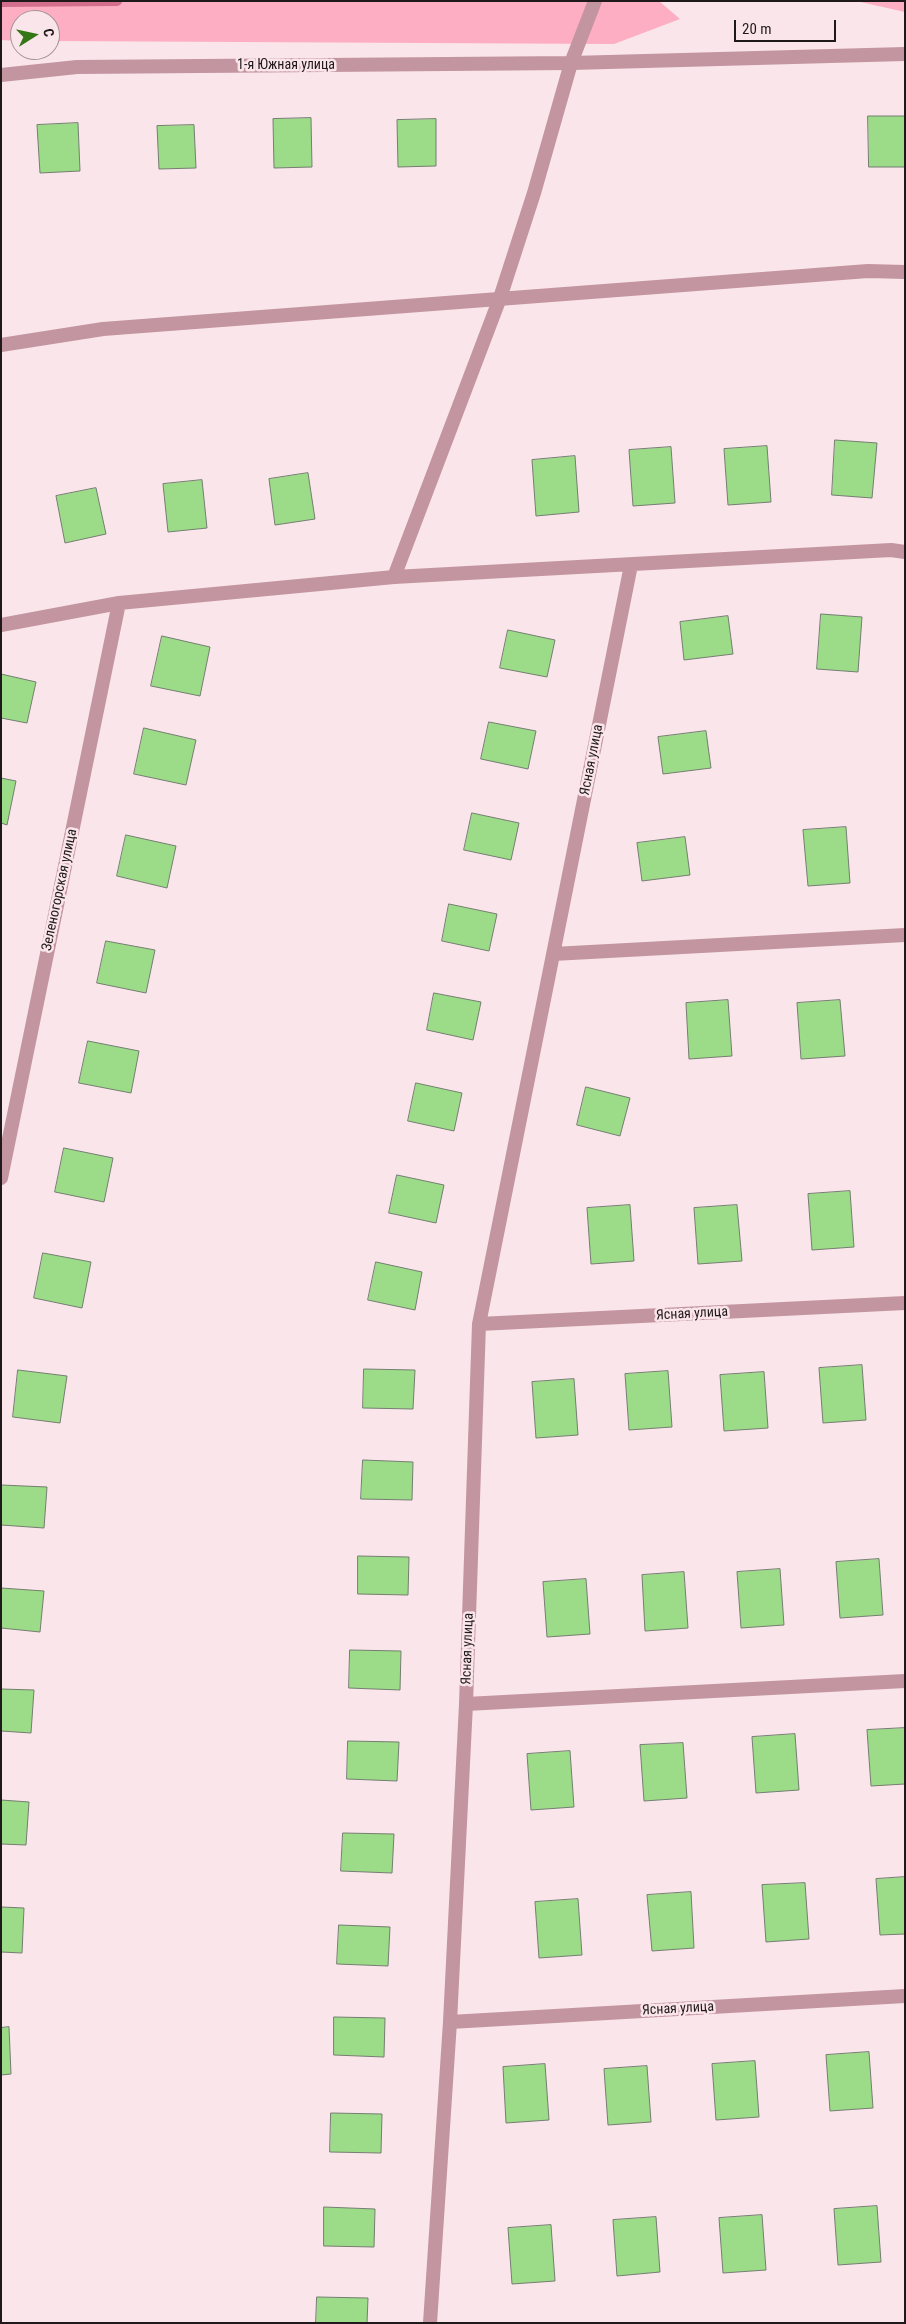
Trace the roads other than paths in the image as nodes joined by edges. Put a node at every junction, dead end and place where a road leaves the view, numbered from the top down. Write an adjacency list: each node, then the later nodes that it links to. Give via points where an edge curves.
1 (595, 1): 3 (street)
2 (905, 54): 3 (street, 1-я Южная улица)
3 (571, 62): 4 (street, 1-я Южная улица, via 77,67); 6 (street)
4 (1, 75)
5 (905, 272): 6 (street, via 868,271)
6 (500, 298): 7 (street, via 103,329); 10 (street)
7 (1, 345)
8 (905, 552): 9 (street, via 891,550)
9 (631, 565): 10 (street); 14 (street, Ясная улица)
10 (394, 577): 11 (street)
11 (119, 603): 12 (street); 15 (street, Зеленогорская улица)
12 (1, 625)
13 (905, 935): 14 (street)
14 (552, 954): 17 (street, Ясная улица)
15 (1, 1178)
16 (905, 1303): 17 (street, Ясная улица)
17 (479, 1324): 19 (street, Ясная улица)
18 (905, 1681): 19 (street, Ясная улица)
19 (466, 1704): 21 (street, Ясная улица)
20 (905, 1996): 21 (street, Ясная улица)
21 (450, 2022): 22 (street, Ясная улица)
22 (430, 2323)

